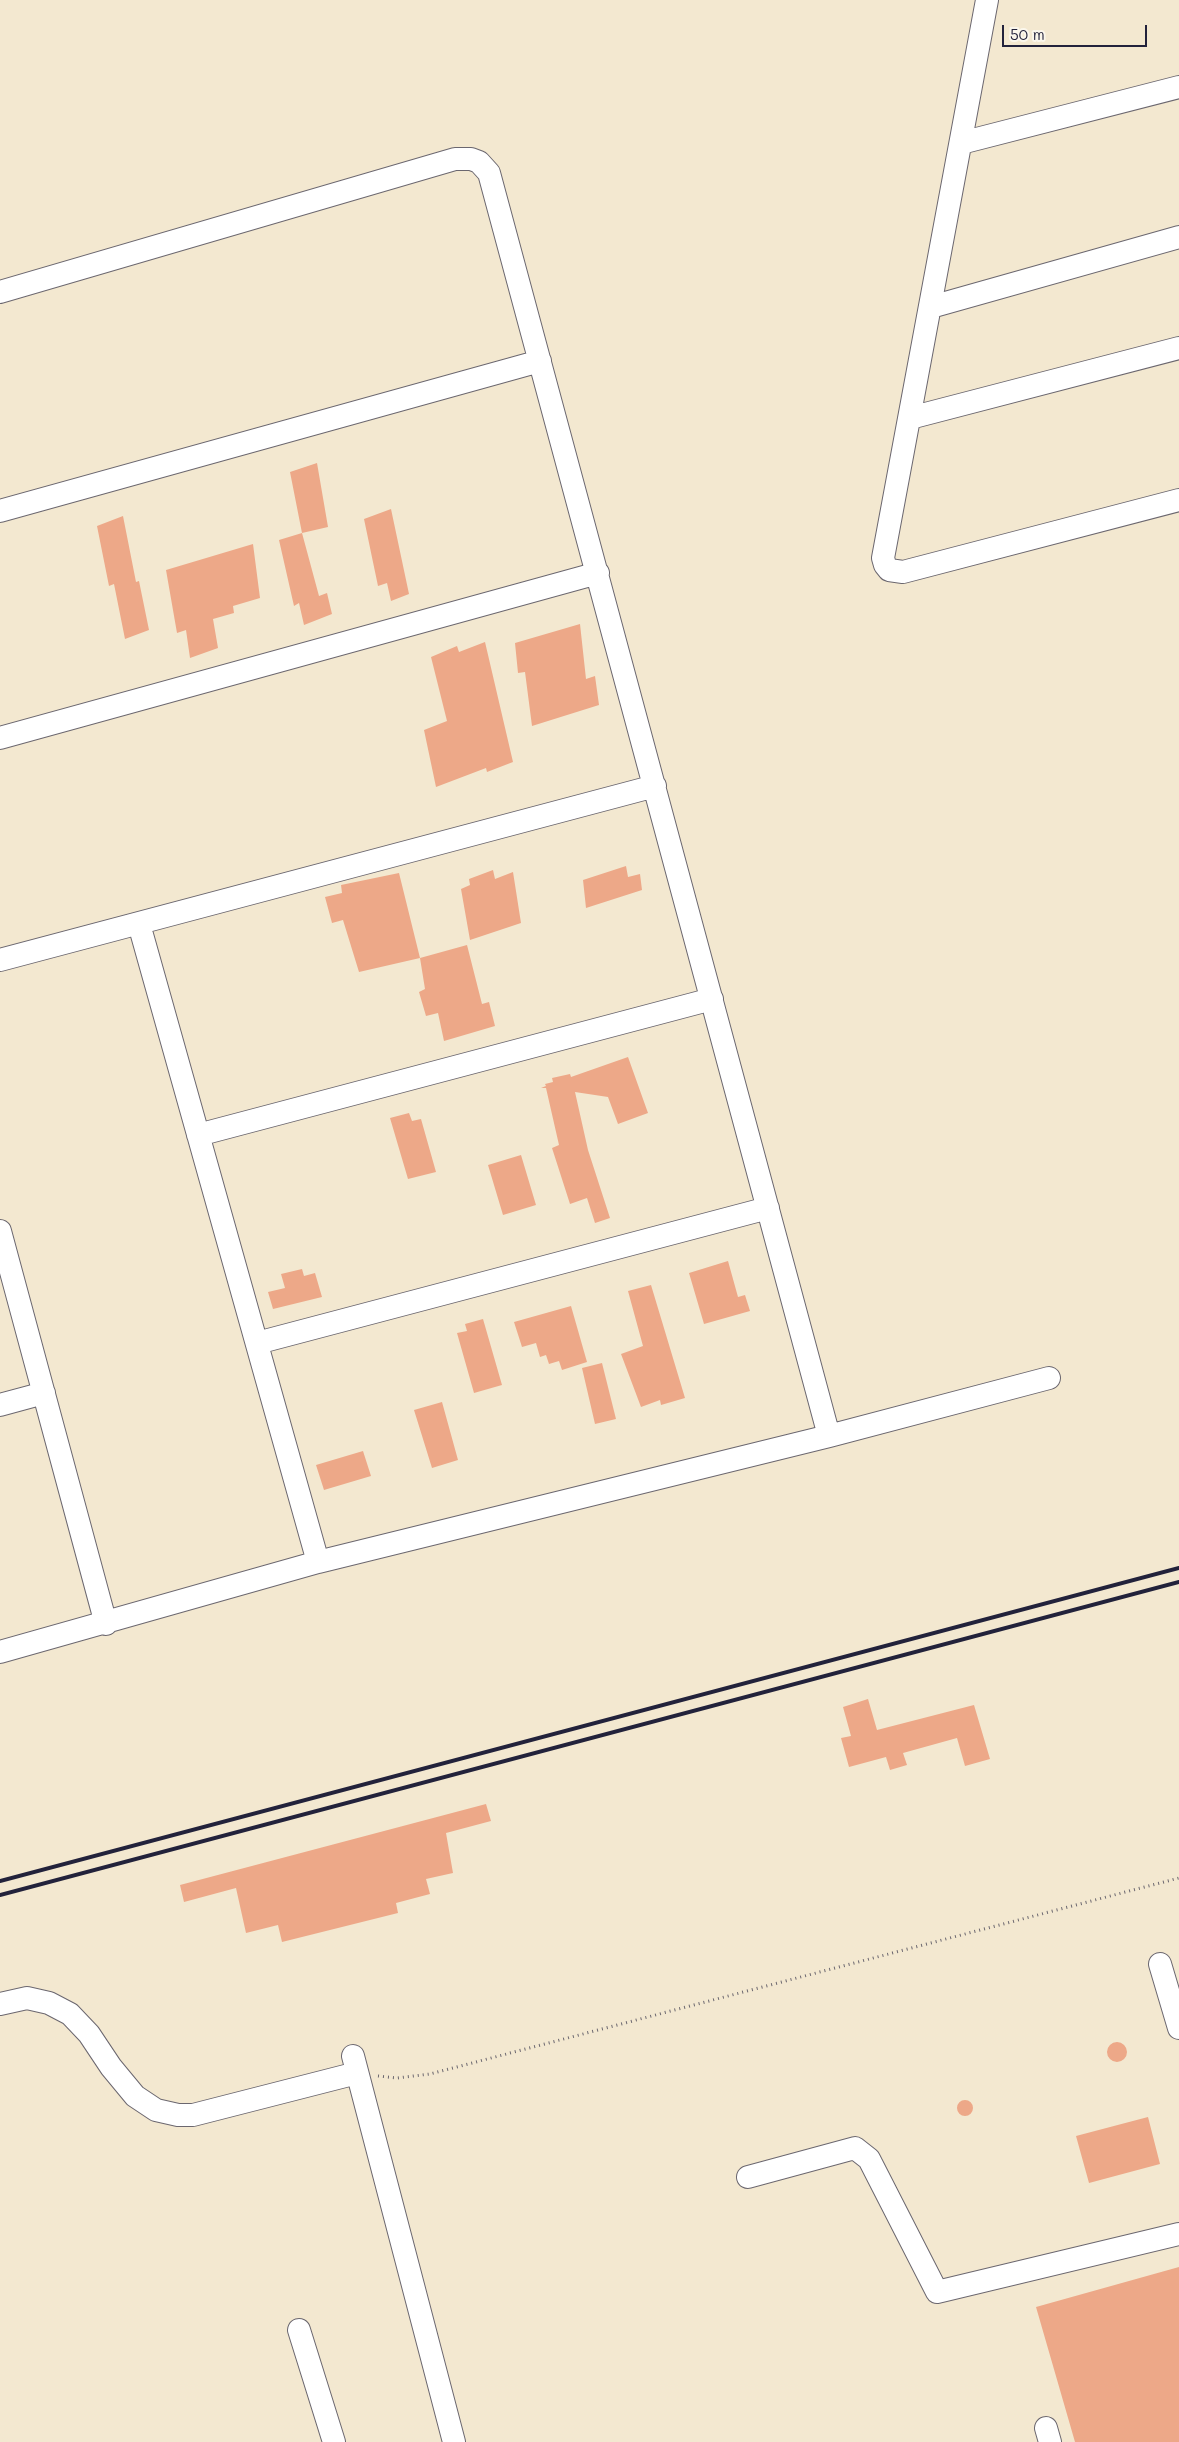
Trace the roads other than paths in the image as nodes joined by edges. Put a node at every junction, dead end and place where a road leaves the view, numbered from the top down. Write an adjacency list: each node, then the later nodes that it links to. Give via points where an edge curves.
1 (987, 0): 3 (street)
2 (1179, 87): 3 (street)
3 (961, 143): 6 (street)
4 (1179, 237): 6 (street)
5 (0, 292): 8 (street, via 464,158 479,162 492,179)
6 (931, 307): 9 (street)
7 (1179, 348): 9 (street)
8 (540, 361): 11 (street); 12 (street)
9 (910, 418): 10 (street, via 883,558 889,570 896,573)
10 (1179, 500)
11 (0, 511)
12 (598, 573): 13 (street); 14 (street)
13 (0, 738)
14 (655, 786): 15 (street); 17 (street)
15 (139, 924): 16 (street); 18 (street)
16 (0, 960)
17 (712, 999): 18 (street); 19 (street)
18 (198, 1135): 21 (street)
19 (768, 1208): 21 (street); 25 (street)
20 (0, 1231): 23 (street)
21 (257, 1343): 26 (street)
22 (1049, 1378): 25 (street)
23 (44, 1393): 24 (street); 27 (street)
24 (0, 1405)
25 (829, 1436): 26 (street)
26 (318, 1562): 27 (street)
27 (106, 1624): 28 (street)
28 (0, 1652)
29 (1160, 1964): 31 (street)
30 (0, 2004): 36 (street, via 26,1998 49,2003 70,2014 90,2034 135,2096 156,2110 178,2115 193,2115 355,2065)
31 (1179, 2028)
32 (748, 2177): 33 (street, via 855,2148 869,2159 937,2292)
33 (1179, 2234)
34 (299, 2330): 35 (street)
35 (334, 2442)
36 (454, 2442)

